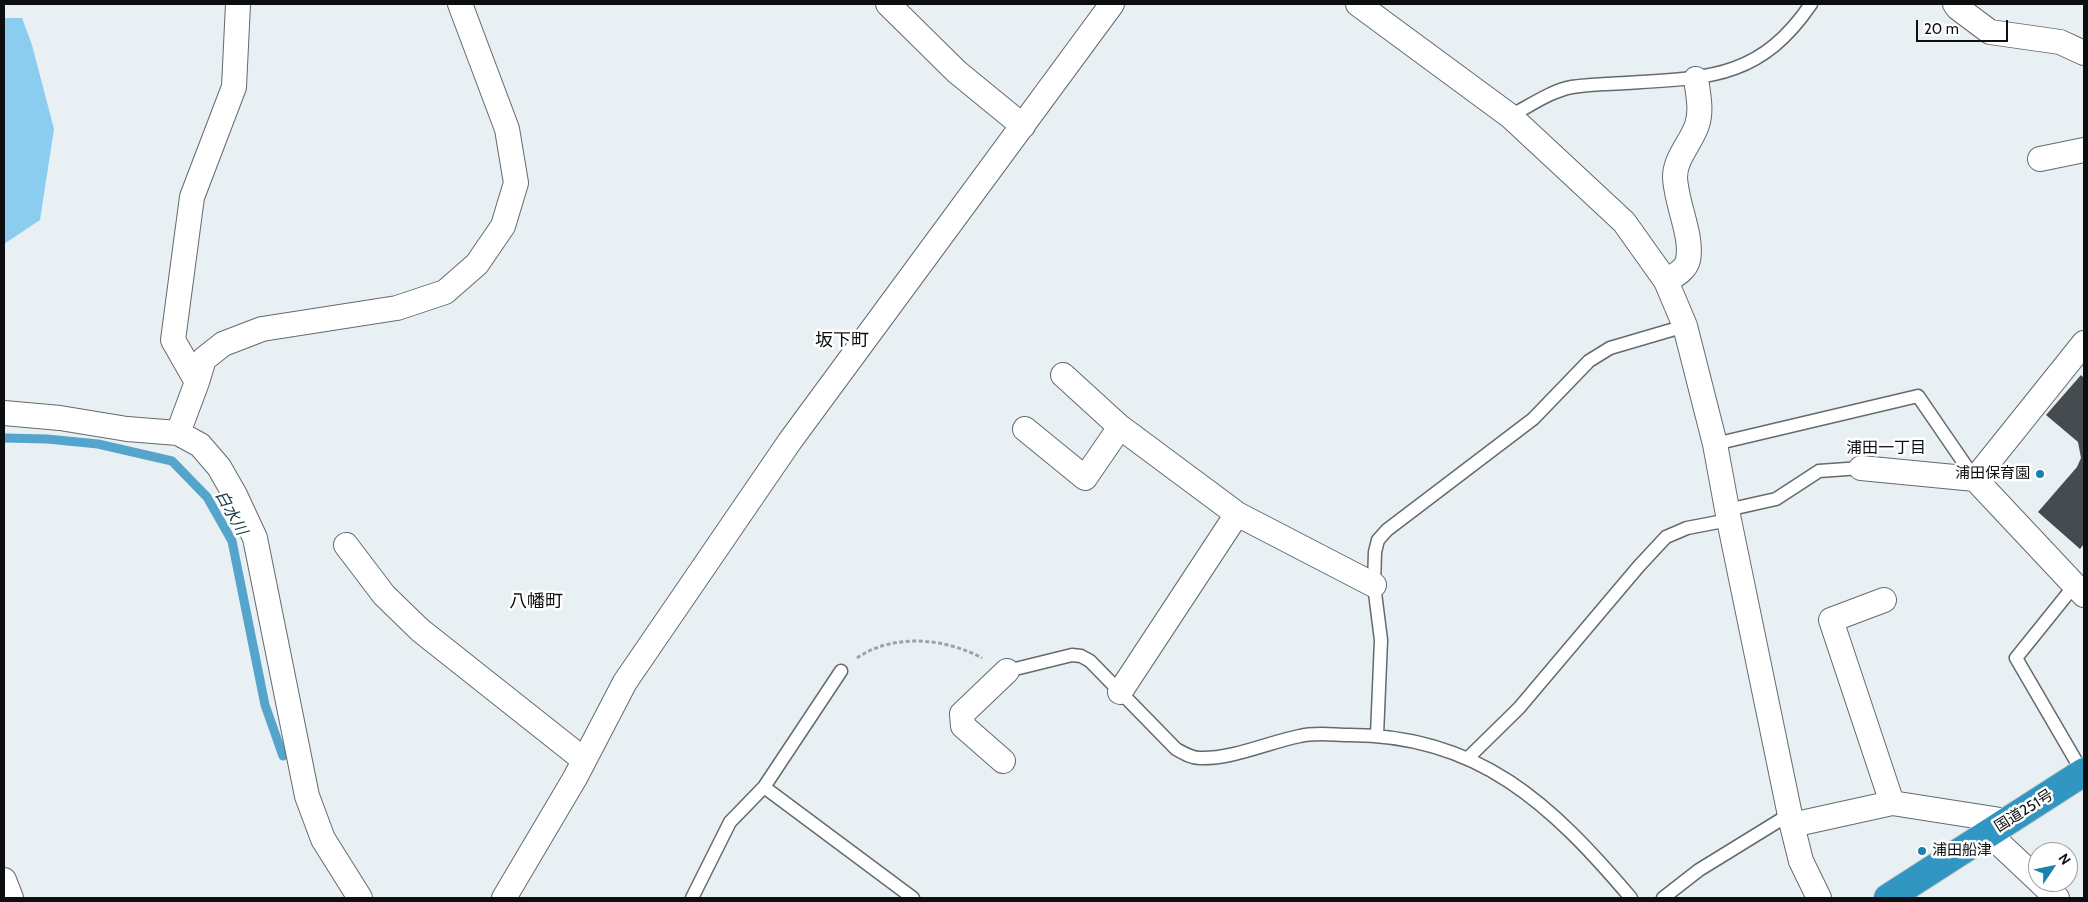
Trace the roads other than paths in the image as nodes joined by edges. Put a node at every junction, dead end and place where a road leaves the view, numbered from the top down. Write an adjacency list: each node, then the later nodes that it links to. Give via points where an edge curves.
1 (238, 4): 18 (street, via 234,87 192,197 173,340)
2 (460, 4): 18 (street, via 507,129 516,183 503,226 477,264 445,292 397,308 262,329 223,344 204,359)
3 (888, 4): 11 (street, via 957,72)
4 (1112, 4): 11 (street)
5 (1358, 4): 10 (street)
6 (1811, 4): 9 (lane, via 1795,27 1765,54 1730,71)
7 (1955, 4): 8 (street, via 1990,32 2060,42)
8 (2084, 53)
9 (1696, 79): 10 (lane, via 1570,87); 14 (street, via 1700,104 1697,125 1678,161 1675,176 1689,250 1688,263)
10 (1510, 116): 14 (street, via 1624,222)
11 (1023, 126): 37 (street, via 779,457 625,682)
12 (2084, 150): 13 (street)
13 (2040, 159)
14 (1666, 281): 15 (street)
15 (1686, 326): 23 (street); 29 (lane, via 1610,348 1589,360 1533,419 1387,530 1378,540 1375,552)
16 (2084, 343): 25 (street)
17 (1063, 375): 20 (street)
18 (197, 382): 22 (street)
19 (4, 413): 22 (street)
20 (1120, 427): 21 (street, via 1084,478); 26 (street)
21 (1025, 429)
22 (178, 433): 47 (street, via 200,445 219,467 255,538 307,796 323,839)
23 (1715, 444): 25 (lane, via 1918,396); 27 (street)
24 (1861, 468): 25 (street); 27 (lane, via 1819,471 1776,499)
25 (1975, 479): 30 (street)
26 (1237, 514): 29 (street); 34 (street)
27 (1728, 515): 36 (lane, via 1666,537 1519,708); 42 (street)
28 (346, 545): 37 (street, via 384,595 420,630)
29 (1374, 584): 35 (lane, via 1381,640)
30 (2079, 590): 39 (lane, via 2016,658)
31 (1884, 600): 41 (street, via 1831,620)
32 (841, 671): 40 (lane)
33 (1007, 671): 34 (lane, via 1072,655 1082,656); 38 (street, via 962,714 963,726)
34 (1120, 692): 35 (lane, via 1176,749 1200,758 1243,752 1302,735)
35 (1377, 735): 36 (lane, via 1445,749)
36 (1468, 758): 51 (lane, via 1506,778 1553,814)
37 (584, 760): 48 (street)
38 (1003, 762)
39 (2084, 773): 43 (highway, 国道251号)
40 (764, 787): 49 (lane, via 730,822); 50 (lane)
41 (1892, 803): 42 (street); 43 (street)
42 (1791, 820): 52 (lane, via 1699,870); 53 (street, via 1801,861)
43 (1997, 827): 44 (street); 54 (highway, 国道251号)
44 (2028, 867)
45 (4, 880): 46 (street)
46 (11, 898)
47 (360, 898)
48 (504, 898)
49 (692, 898)
50 (913, 898)
51 (1631, 898)
52 (1662, 898)
53 (1819, 898)
54 (1888, 898)

